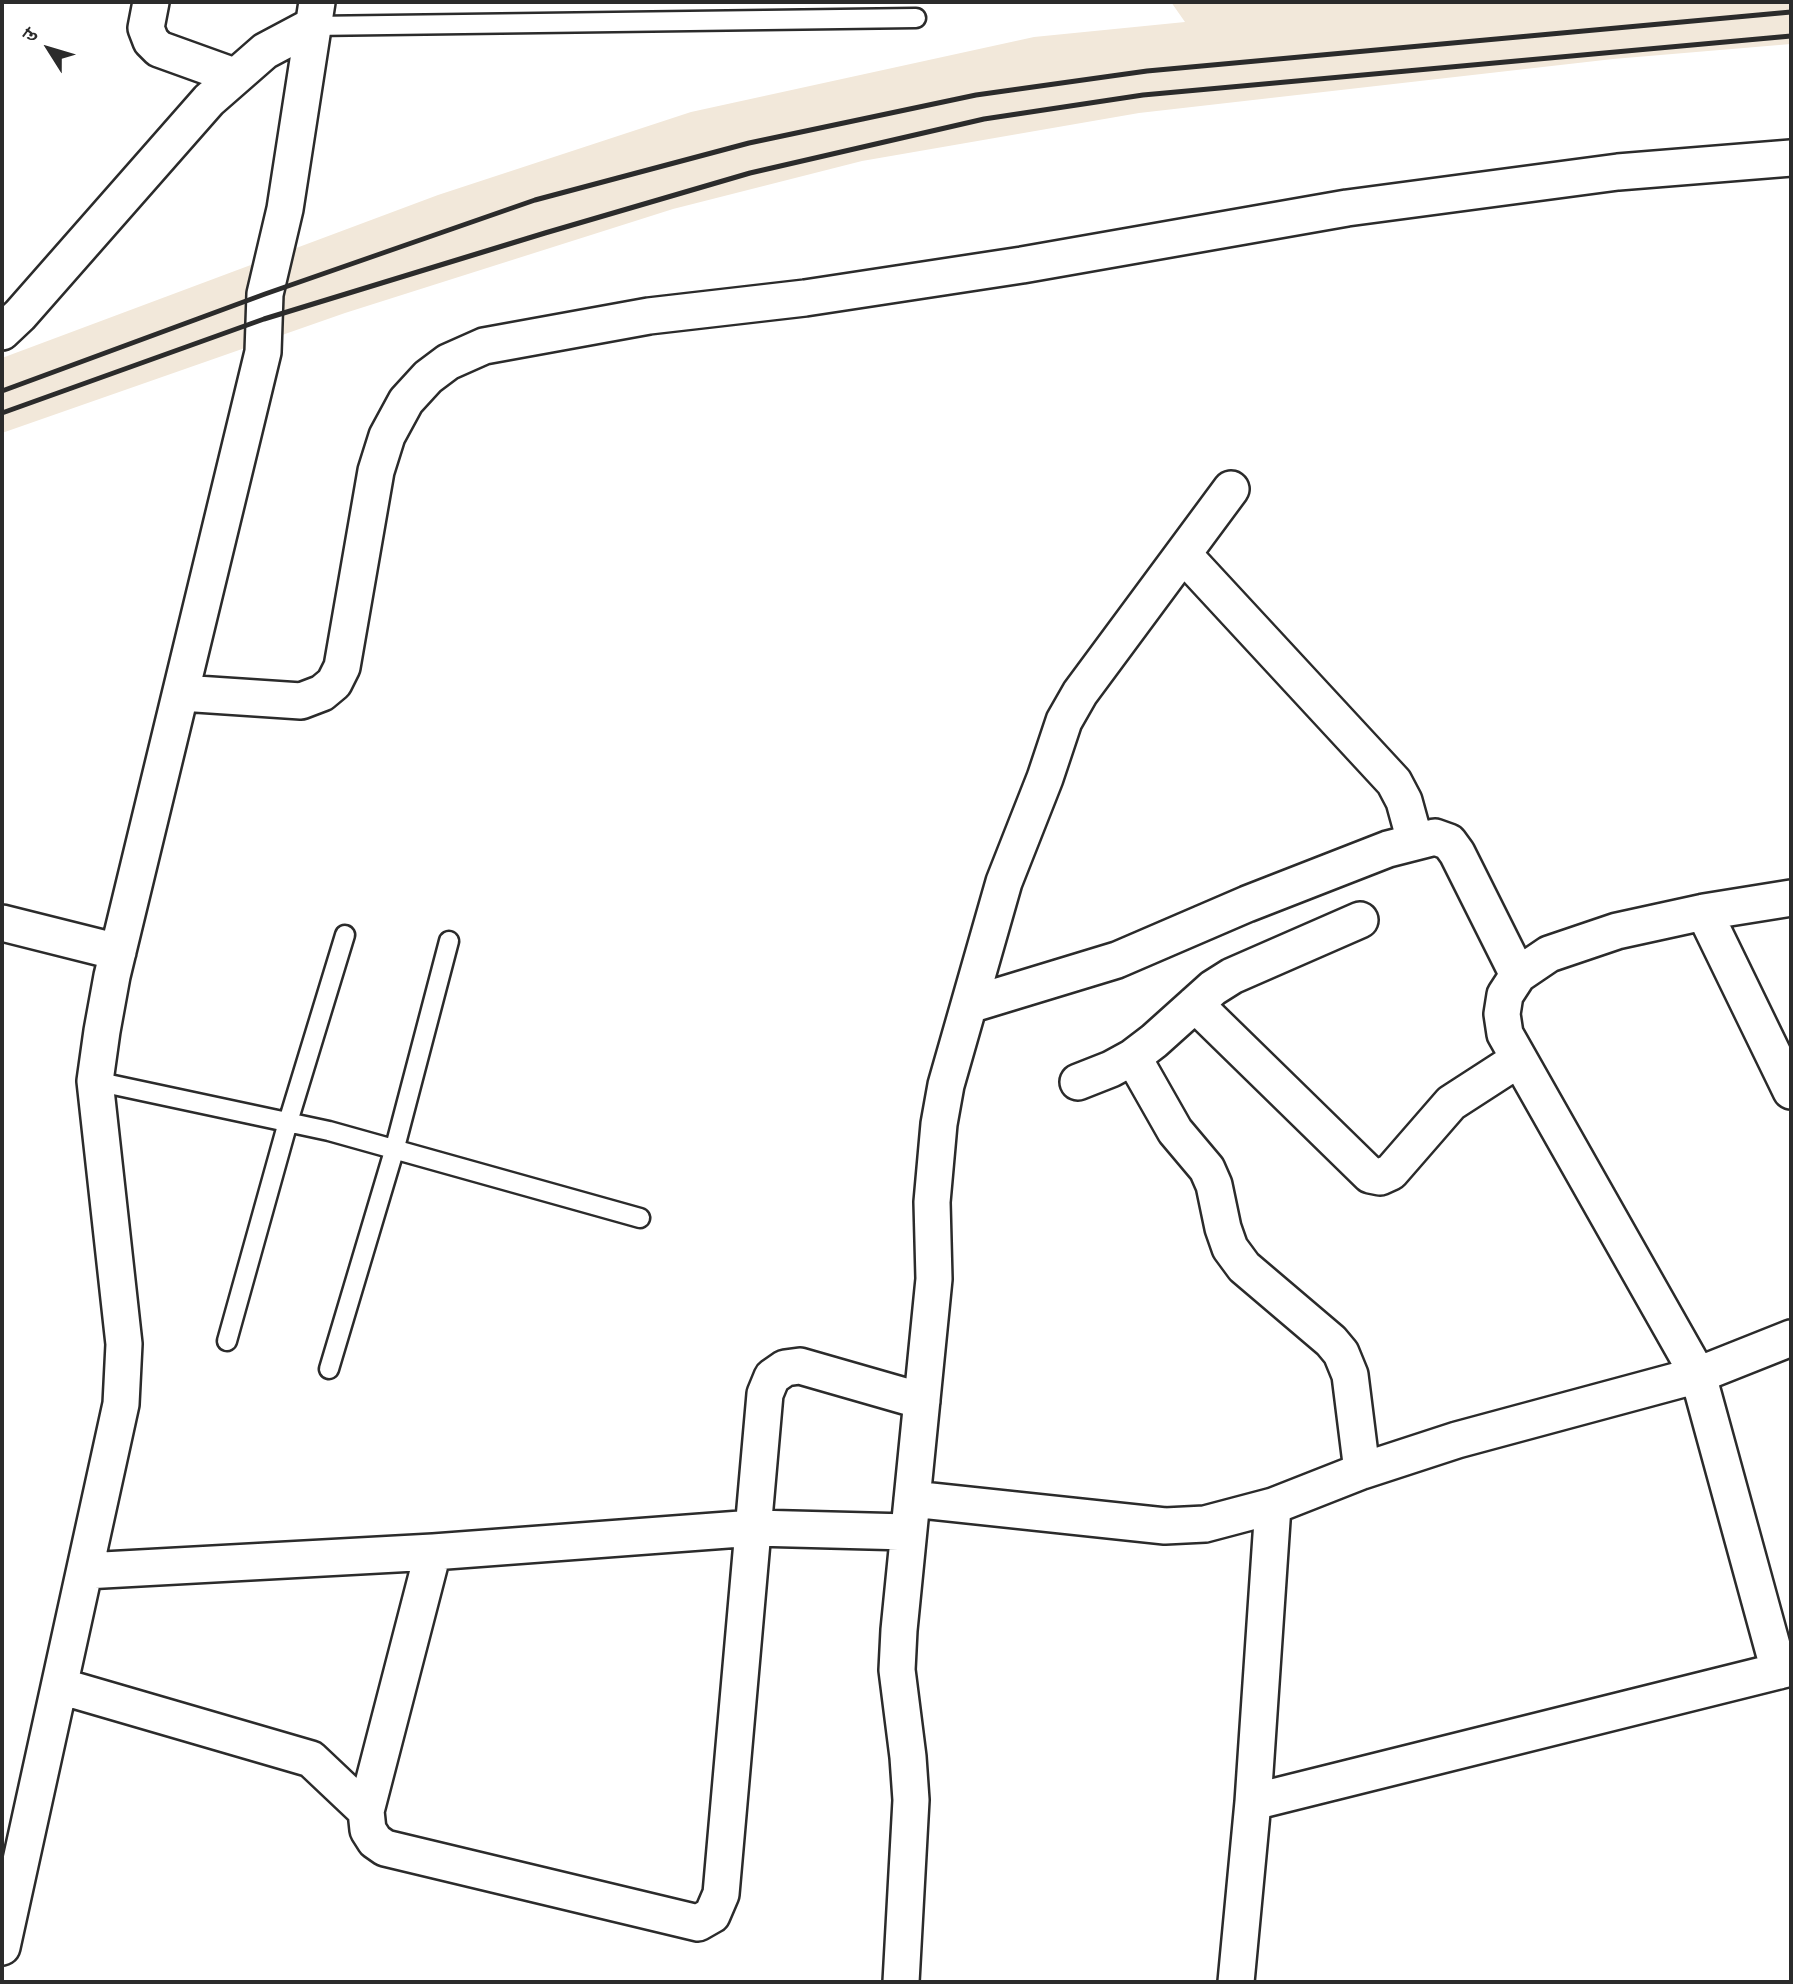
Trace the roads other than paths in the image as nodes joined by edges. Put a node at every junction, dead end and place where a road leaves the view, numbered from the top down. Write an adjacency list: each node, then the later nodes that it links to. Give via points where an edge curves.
1 (151, 2): 4 (street, via 146,29 159,49)
2 (314, 14): 3 (lane); 4 (street); 9 (street, via 285,209 265,294 263,352)
3 (915, 18)
4 (234, 76): 6 (street)
5 (1791, 158): 9 (street, via 1618,172 1347,208 1022,265 649,316 484,346 428,377 407,401 387,436 376,471 342,667 334,683 301,701)
6 (2, 332)
7 (1231, 489): 8 (street)
8 (1183, 554): 10 (street, via 1394,782); 20 (street, via 1064,721 1004,882)
9 (181, 693): 17 (street)
10 (1415, 841): 18 (street, via 1435,837 1449,842 1458,853); 20 (street, via 1247,904 1117,960)
11 (1791, 898): 12 (street)
12 (1704, 912): 18 (street, via 1581,942 1549,954); 25 (street)
13 (1360, 920): 19 (street, via 1253,965)
14 (2, 923): 17 (street)
15 (345, 935): 26 (lane)
16 (449, 941): 27 (lane)
17 (118, 952): 23 (street)
18 (1518, 975): 22 (street, via 1505,995 1502,1014 1505,1034)
19 (1195, 1004): 21 (street); 22 (street, via 1370,1175 1380,1177 1391,1172 1451,1104)
20 (968, 1005): 33 (street, via 946,1086 934,1160 934,1279)
21 (1133, 1057): 24 (street); 34 (street, via 1175,1131 1207,1169 1230,1248 1341,1353 1350,1375)
22 (1519, 1059): 32 (street)
23 (95, 1081): 26 (lane); 39 (street, via 124,1344 121,1404)
24 (1078, 1082)
25 (1791, 1091)
26 (288, 1122): 27 (lane); 30 (lane)
27 (394, 1151): 28 (lane); 31 (lane)
28 (640, 1218)
29 (1791, 1338): 32 (street)
30 (227, 1341)
31 (329, 1369)
32 (1698, 1375): 34 (street, via 1457,1440); 40 (street)
33 (922, 1401): 36 (street); 37 (street, via 800,1366 785,1368 772,1377 765,1394)
34 (1363, 1471): 35 (street)
35 (1273, 1506): 36 (street, via 1205,1524 1165,1526); 42 (street)
36 (910, 1515): 37 (street); 45 (street, via 897,1670 911,1800)
37 (754, 1528): 38 (street); 43 (street, via 721,1895 712,1915 698,1923 384,1848 368,1830)
38 (433, 1552): 39 (street); 43 (street)
39 (85, 1571): 41 (street)
40 (1785, 1669): 42 (street)
41 (60, 1686): 43 (street, via 311,1759); 44 (street)
42 (1253, 1802): 46 (street)
43 (366, 1811)
44 (2, 1947)
45 (901, 1982)
46 (1236, 1982)

